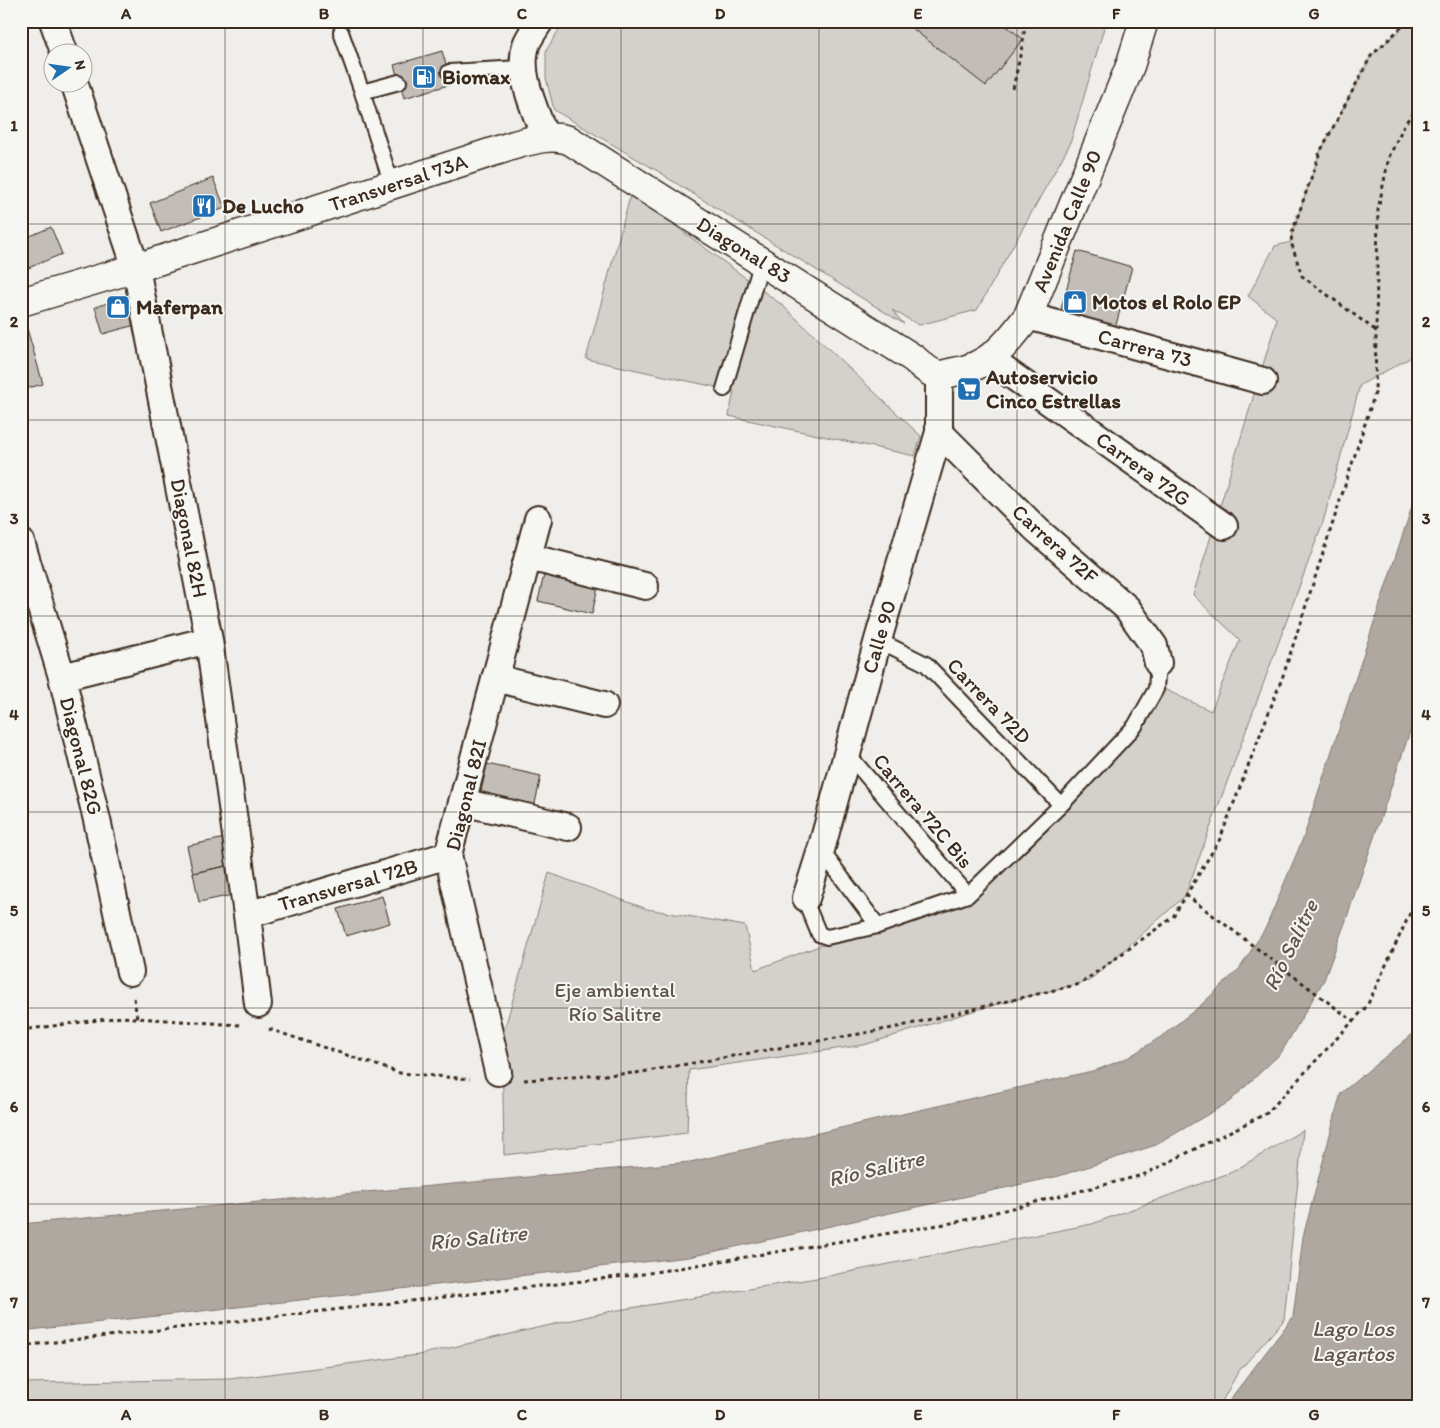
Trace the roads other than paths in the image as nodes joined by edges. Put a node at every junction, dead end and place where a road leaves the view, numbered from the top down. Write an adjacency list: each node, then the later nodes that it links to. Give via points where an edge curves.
1 (53, 21): 5 (street)
2 (540, 21): 6 (street, via 526,45)
3 (1144, 21): 16 (street, Avenida Calle 90, via 1130,66)
4 (341, 32): 10 (lane)
5 (60, 42)
6 (524, 68): 7 (lane); 11 (street)
7 (449, 72)
8 (398, 82): 10 (lane)
9 (77, 92): 14 (street, Diagonal 82H)
10 (362, 92): 12 (lane)
11 (545, 137): 12 (street, Transversal 73A); 13 (street, Diagonal 83, via 559,136 569,140)
12 (392, 185): 14 (street, Transversal 73A)
13 (762, 261): 18 (street, Diagonal 83); 20 (lane)
14 (136, 268): 15 (street, Transversal 73A); 27 (street, Diagonal 82H)
15 (21, 302)
16 (1028, 316): 17 (street, Avenida Calle 90, via 1007,344); 19 (street, Carrera 73)
17 (989, 359): 18 (street, Avenida Calle 90, via 962,371); 23 (street, Carrera 72G)
18 (938, 375): 21 (street, Calle 90)
19 (1263, 380)
20 (724, 389)
21 (939, 432): 28 (street, Calle 90); 29 (street, Carrera 72F, via 1037,530 1127,608 1154,646)
22 (538, 519): 25 (street, Diagonal 82I)
23 (1224, 526)
24 (21, 542): 30 (street, Diagonal 82G)
25 (528, 557): 26 (street); 31 (street, Diagonal 82I)
26 (645, 586)
27 (209, 640): 30 (street); 41 (street, Diagonal 82H)
28 (878, 640): 33 (street, Calle 90); 35 (lane, Carrera 72D, via 926,664)
29 (1158, 663): 35 (lane, via 1156,689 1135,726)
30 (62, 677): 43 (street, Diagonal 82G)
31 (495, 678): 32 (street); 34 (street, Diagonal 82I)
32 (604, 705)
33 (847, 754): 37 (street, Calle 90); 39 (lane, Carrera 72C Bis)
34 (462, 802): 36 (street); 38 (street, Diagonal 82I)
35 (1061, 805): 39 (lane)
36 (568, 827)
37 (821, 850): 40 (street, Calle 90); 42 (lane)
38 (448, 855): 41 (street, Transversal 72B); 45 (street, Diagonal 82I)
39 (968, 895): 42 (lane)
40 (806, 898): 42 (lane, via 822,937)
41 (247, 915): 44 (street, Diagonal 82H)
42 (878, 926)
43 (130, 972)
44 (258, 1004)
45 (498, 1072)

